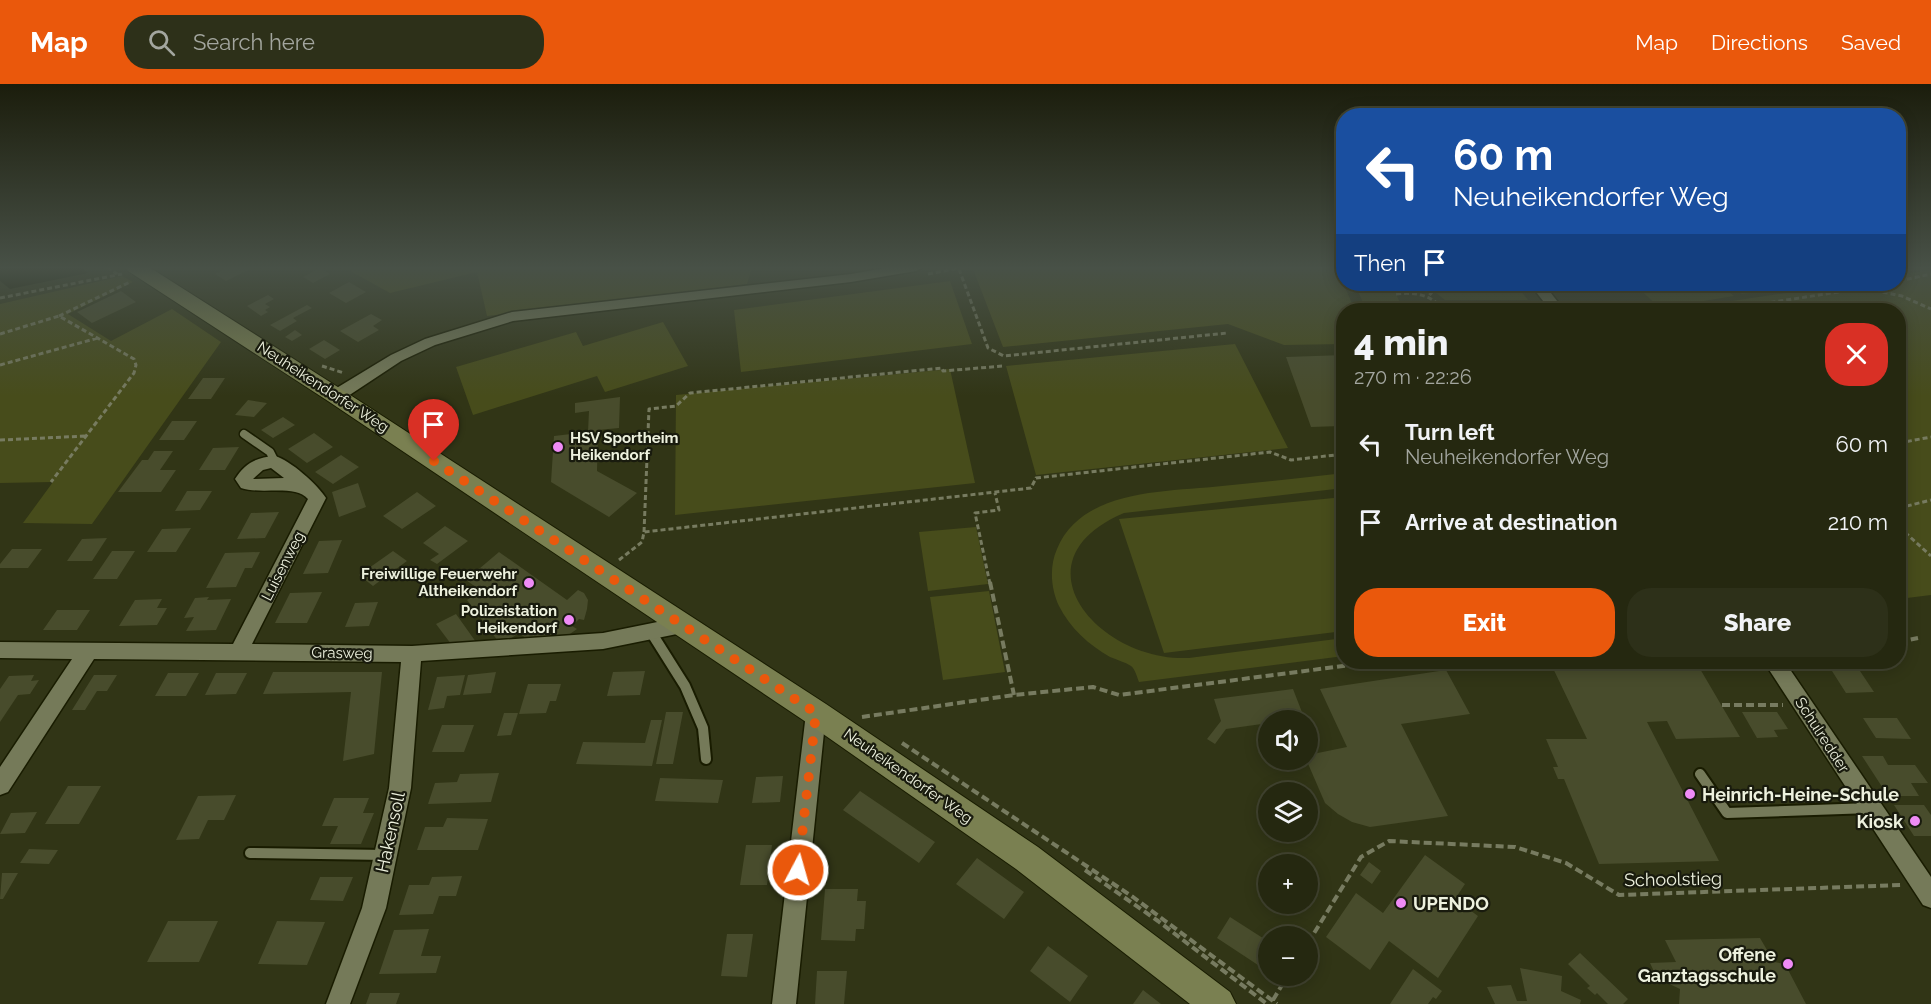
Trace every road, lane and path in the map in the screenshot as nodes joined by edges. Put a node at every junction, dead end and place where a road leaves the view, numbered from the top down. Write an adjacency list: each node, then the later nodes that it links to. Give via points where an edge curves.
1 (69, 310): 5 (path)
2 (197, 310): 11 (street, Neuheikendorfer Weg)
3 (573, 310): 11 (street, via 512,317 430,342 396,358)
4 (974, 310): 6 (path, via 988,348 1004,356)
5 (59, 316): 7 (path); 8 (path)
6 (1227, 333)
7 (0, 334)
8 (98, 338): 9 (path); 13 (path, via 136,364 134,373)
9 (0, 365)
10 (1003, 366): 24 (path, via 943,371 942,368 690,393 676,406 649,409)
11 (336, 396): 28 (street, Neuheikendorfer Weg)
12 (244, 434): 18 (lane, via 270,452)
13 (86, 436): 15 (path); 19 (path)
14 (1931, 437): 16 (path)
15 (0, 440)
16 (1906, 442)
17 (1336, 455): 21 (path, via 1291,460 1270,452 1259,453 1036,478 1031,488)
18 (275, 462): 20 (street, Luisenweg); 20 (street, via 264,462 248,472 244,479 247,484)
19 (51, 482)
20 (303, 484): 34 (street, Luisenweg, via 317,498)
21 (995, 493): 24 (path); 38 (path, via 999,510 975,513)
22 (1931, 500): 23 (path)
23 (1906, 506)
24 (644, 532): 27 (path, via 642,542)
25 (1906, 533): 26 (path)
26 (1931, 556)
27 (618, 562)
28 (682, 625): 29 (street, Grasweg); 41 (street, Neuheikendorfer Weg)
29 (651, 632): 35 (street, Grasweg, via 603,641); 44 (lane, via 686,686 703,728)
30 (1918, 638): 31 (path)
31 (1906, 641)
32 (0, 650): 33 (street, Grasweg)
33 (89, 650): 34 (street, Grasweg); 46 (street)
34 (239, 651): 35 (street, Grasweg)
35 (412, 654): 49 (street, Hakensoll, via 400,788)
36 (1336, 667): 38 (path, via 1119,695 1093,687)
37 (1779, 669): 39 (street, Schulredder)
38 (1014, 695): 42 (path, via 862,717)
39 (1802, 704): 40 (path); 47 (street, Schulredder)
40 (1722, 705)
41 (816, 713): 55 (street); 56 (street, Neuheikendorfer Weg, via 1028,858)
42 (872, 724)
43 (892, 737): 53 (path, via 1133,897)
44 (706, 759)
45 (1700, 774): 47 (lane, via 1727,813)
46 (0, 785)
47 (1871, 808): 50 (street, Schulredder)
48 (250, 853): 49 (lane)
49 (386, 855): 54 (street, Hakensoll, via 374,908)
50 (1926, 891): 51 (path, Schoolstieg, via 1619,895 1566,862 1515,847 1389,841 1361,857)
51 (1318, 927)
52 (1283, 986): 53 (path)
53 (1275, 1002)
54 (338, 1004)
55 (784, 1004)
56 (1218, 1004)

